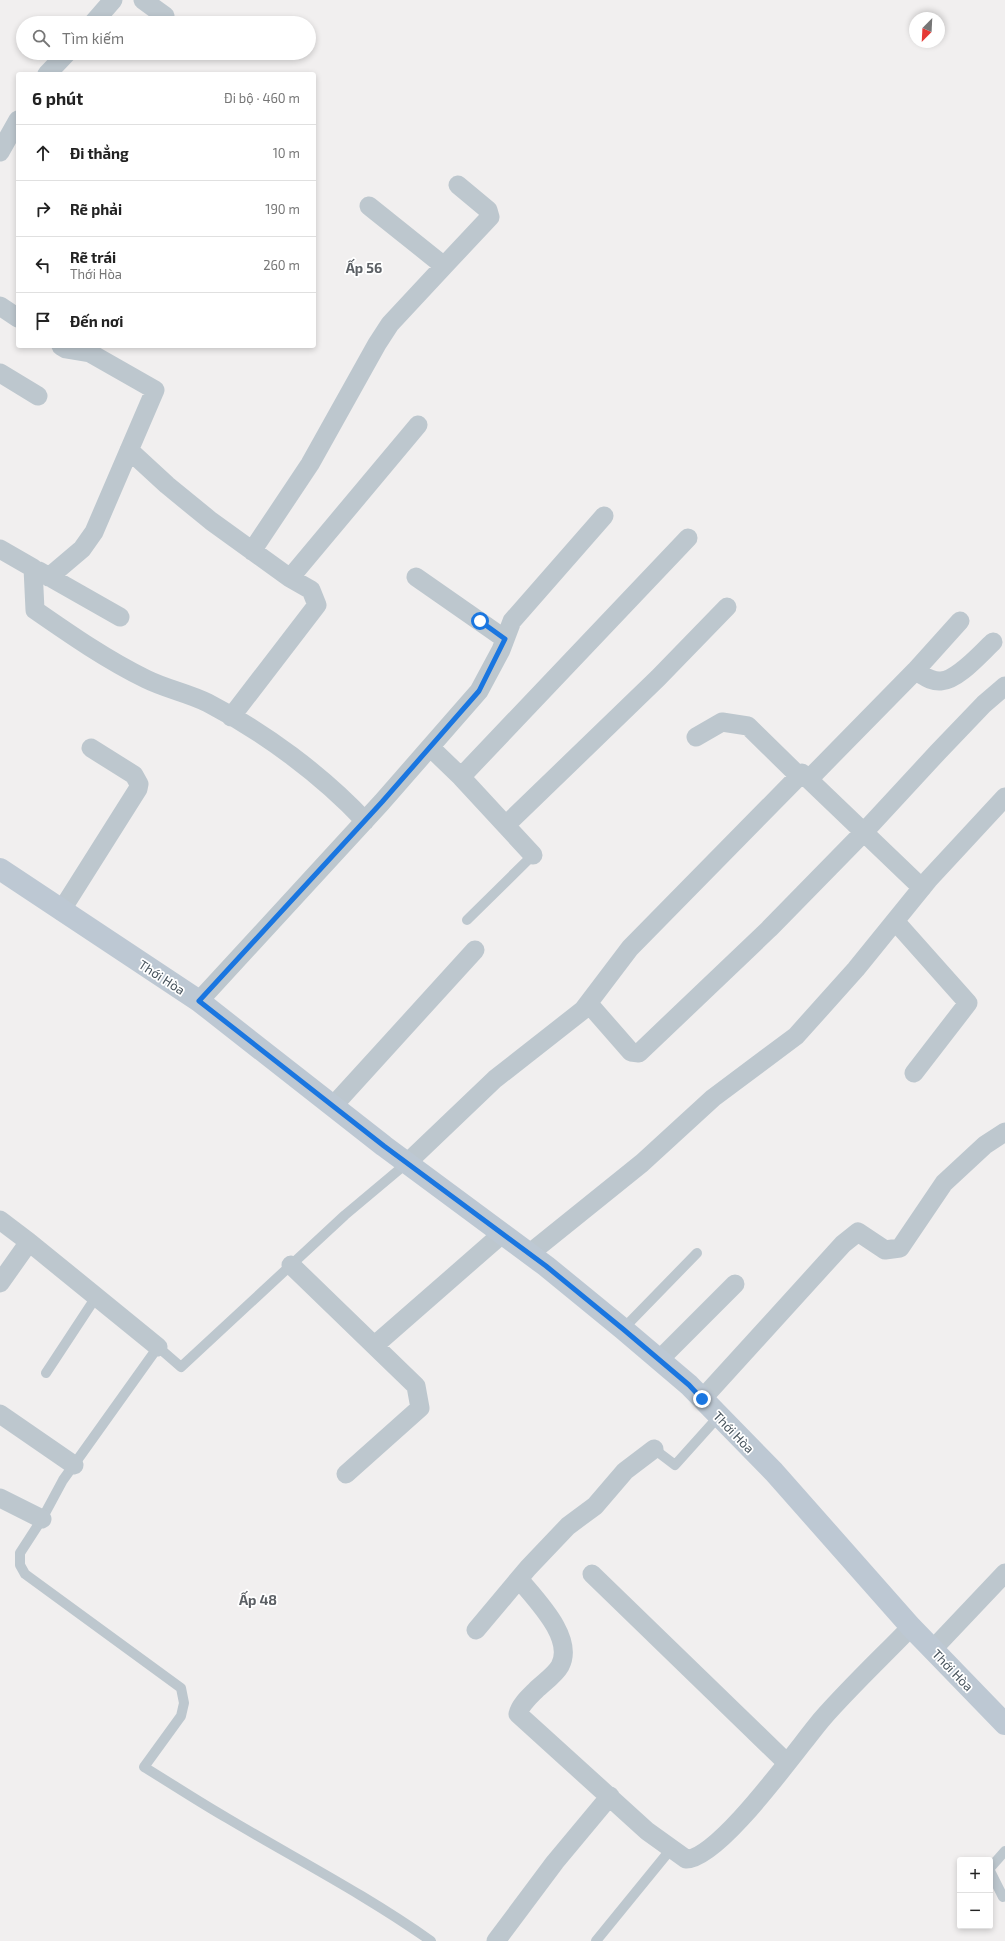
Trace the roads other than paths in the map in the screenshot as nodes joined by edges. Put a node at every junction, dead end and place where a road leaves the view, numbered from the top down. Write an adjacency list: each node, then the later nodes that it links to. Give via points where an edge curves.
1 (113, 0): 3 (street)
2 (143, 0): 4 (street)
3 (99, 16)
4 (165, 16)
5 (60, 60): 6 (street)
6 (49, 72)
7 (16, 123): 8 (street)
8 (0, 152)
9 (458, 185): 11 (street, via 488,210 490,217)
10 (369, 206): 11 (street)
11 (444, 266): 22 (street, via 390,324 310,464)
12 (0, 306): 13 (street)
13 (16, 317)
14 (65, 348): 18 (street, via 90,353 155,390)
15 (0, 373): 16 (street)
16 (38, 396)
17 (418, 425): 25 (street)
18 (129, 450): 22 (street, via 167,485); 23 (street, via 94,532 82,549)
19 (604, 516): 29 (street, via 512,621)
20 (688, 538): 37 (street)
21 (0, 549): 23 (street)
22 (252, 551): 25 (street)
23 (41, 573): 27 (street); 33 (street, via 36,610 70,634 146,679 207,702)
24 (416, 577): 29 (street)
25 (290, 578): 33 (street, via 311,590 317,605)
26 (727, 607): 41 (street, via 658,678)
27 (120, 617)
28 (960, 621): 31 (street)
29 (505, 639): 35 (street, via 479,691)
30 (993, 642): 31 (street, via 967,667 952,677 941,681 929,679)
31 (915, 671): 38 (street)
32 (1005, 686): 42 (street, via 984,704)
33 (231, 717): 40 (street, via 301,763 341,795)
34 (696, 737): 38 (street, via 722,722 748,726)
35 (430, 747): 37 (street); 40 (street)
36 (91, 748): 46 (street, via 134,775 139,784)
37 (461, 777): 41 (street)
38 (804, 778): 42 (street); 51 (street, via 630,948)
39 (1005, 797): 45 (street)
40 (365, 821): 50 (street)
41 (506, 825): 43 (street)
42 (864, 832): 45 (street); 51 (street, via 769,930 639,1053 631,1052)
43 (533, 855): 47 (lane)
44 (0, 869): 46 (street, Thới Hòa)
45 (922, 888): 48 (street)
46 (62, 911): 50 (street, Thới Hòa)
47 (468, 920)
48 (895, 921): 52 (street, via 968,1004); 60 (street, via 796,1036 714,1098 642,1163)
49 (475, 950): 53 (street)
50 (199, 1001): 53 (street, Thới Hòa)
51 (589, 1004): 55 (street, via 495,1079)
52 (914, 1073)
53 (333, 1106): 55 (street, Thới Hòa)
54 (1005, 1132): 70 (street, via 985,1145 944,1183 900,1248 885,1250 858,1232 843,1244)
55 (406, 1163): 57 (street, Thới Hòa); 61 (lane)
56 (0, 1220): 58 (street)
57 (502, 1234): 60 (street, Thới Hòa); 66 (street)
58 (29, 1242): 62 (street); 64 (street)
59 (697, 1253): 65 (lane)
60 (529, 1254): 65 (street, Thới Hòa)
61 (291, 1265): 66 (street); 67 (lane, via 181,1367)
62 (0, 1283)
63 (735, 1284): 68 (street)
64 (96, 1297): 67 (street); 69 (lane)
65 (623, 1329): 68 (street, Thới Hòa)
66 (375, 1345): 75 (street, via 416,1386 420,1408)
67 (158, 1347): 74 (lane)
68 (658, 1360): 70 (street, Thới Hòa)
69 (46, 1373)
70 (702, 1399): 72 (street, Thới Hòa)
71 (0, 1414): 74 (street)
72 (719, 1416): 73 (lane, via 675,1465); 81 (street, Thới Hòa, via 774,1472)
73 (654, 1449): 80 (street, via 624,1471 595,1506 568,1526)
74 (74, 1465): 77 (lane)
75 (346, 1474)
76 (0, 1498): 77 (street)
77 (42, 1520): 92 (lane, via 20,1553 20,1565 25,1574 181,1688 184,1703 181,1716 144,1767 227,1818 346,1885)
78 (1005, 1573): 83 (street)
79 (592, 1574): 85 (street)
80 (519, 1579): 82 (street); 86 (street, via 547,1614 561,1639 564,1654 558,1669 527,1699 518,1714)
81 (911, 1627): 83 (street, Thới Hòa); 85 (street, via 822,1719)
82 (476, 1630)
83 (933, 1649): 84 (street, Thới Hòa)
84 (1005, 1724)
85 (786, 1763): 87 (street, via 726,1834 697,1857 686,1859)
86 (610, 1796): 87 (street, via 647,1831); 93 (street, via 555,1862)
87 (671, 1849): 94 (lane)
88 (1005, 1851): 89 (lane)
89 (993, 1865)
90 (993, 1877): 91 (lane)
91 (1003, 1897)
92 (431, 1941)
93 (496, 1941)
94 (596, 1941)

